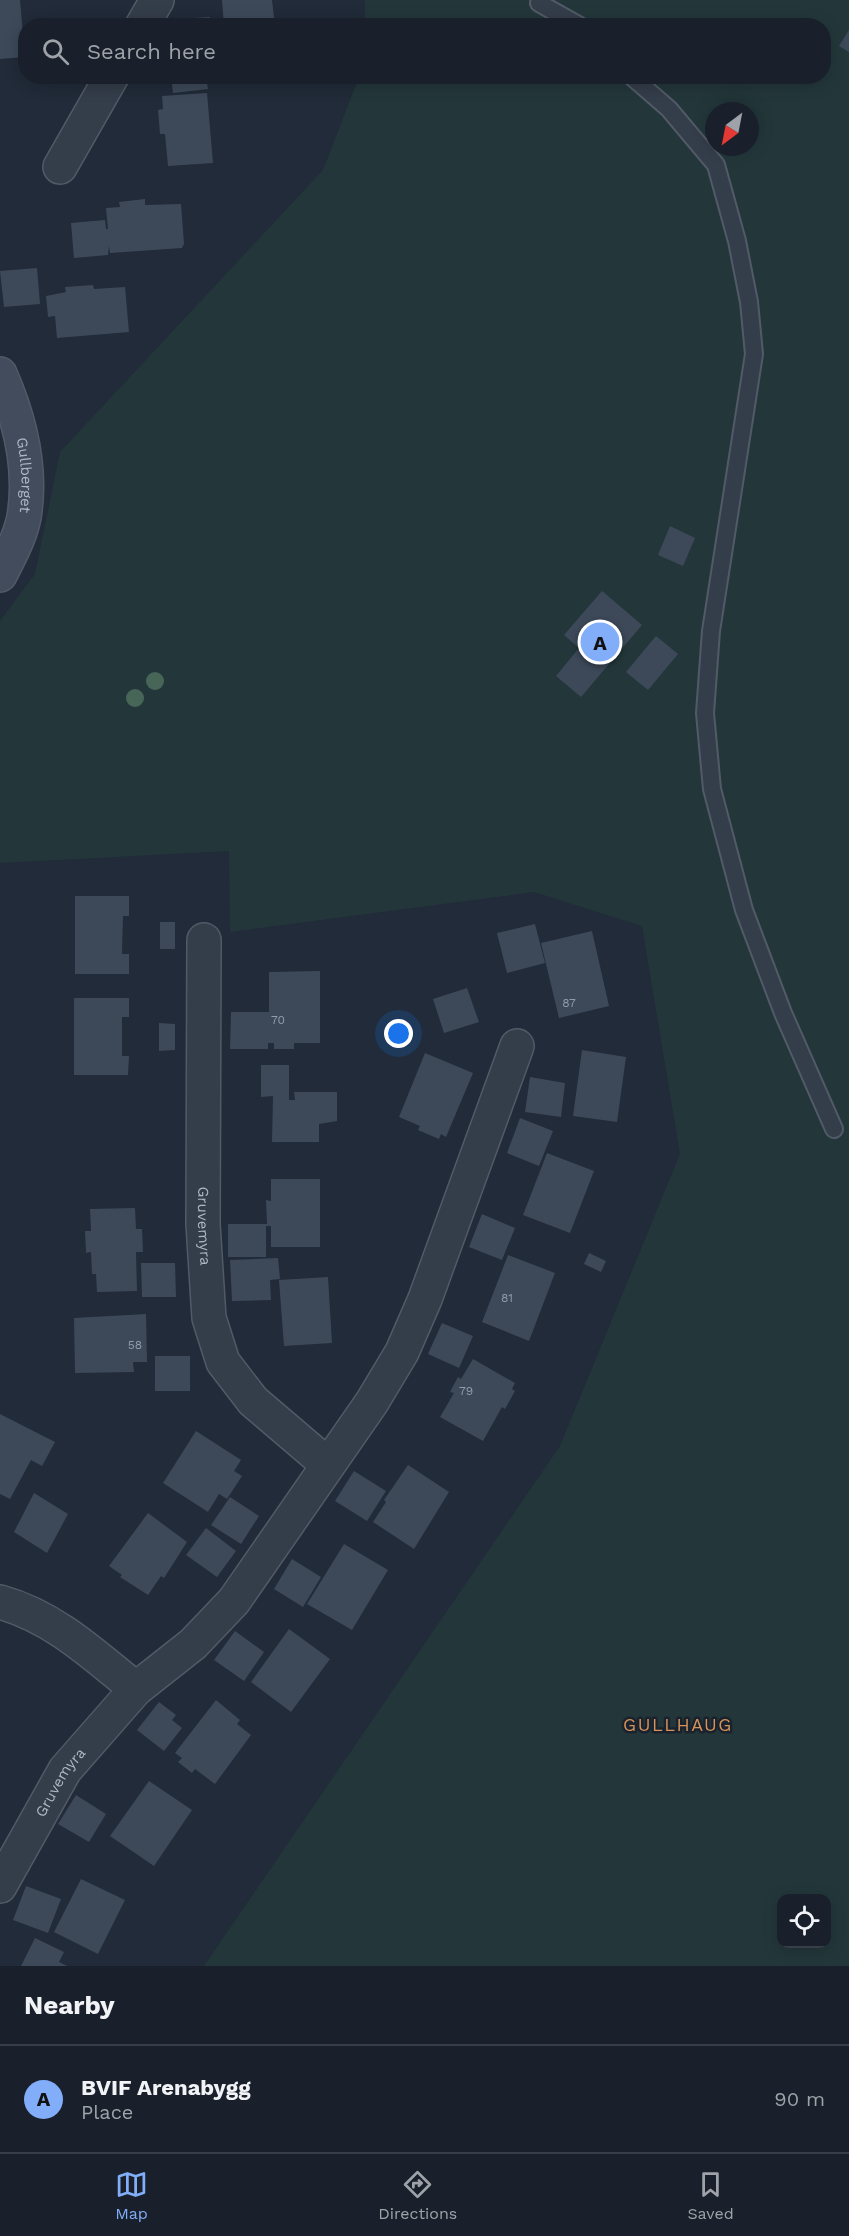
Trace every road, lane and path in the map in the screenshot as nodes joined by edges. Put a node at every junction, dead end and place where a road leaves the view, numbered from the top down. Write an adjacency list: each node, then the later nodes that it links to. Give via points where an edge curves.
1 (157, 0): 3 (street)
2 (539, 3): 4 (lane)
3 (147, 18)
4 (566, 18)
5 (107, 84): 7 (street)
6 (640, 84): 12 (lane, via 669,109 716,165 749,302 753,354 709,655 705,713 712,789 744,910 783,1014)
7 (60, 167)
8 (0, 374): 9 (street, Gullberget, via 11,398 26,471 25,512)
9 (0, 575)
10 (204, 940): 13 (street, Gruvemyra, via 204,1224 209,1318 223,1362 253,1401)
11 (517, 1046): 13 (street, Gruvemyra, via 402,1352)
12 (834, 1129)
13 (328, 1465): 15 (street, Gruvemyra, via 234,1601 193,1644)
14 (0, 1602): 15 (street, via 27,1610 70,1635)
15 (136, 1689): 16 (street, Gruvemyra, via 65,1770)
16 (0, 1886)

